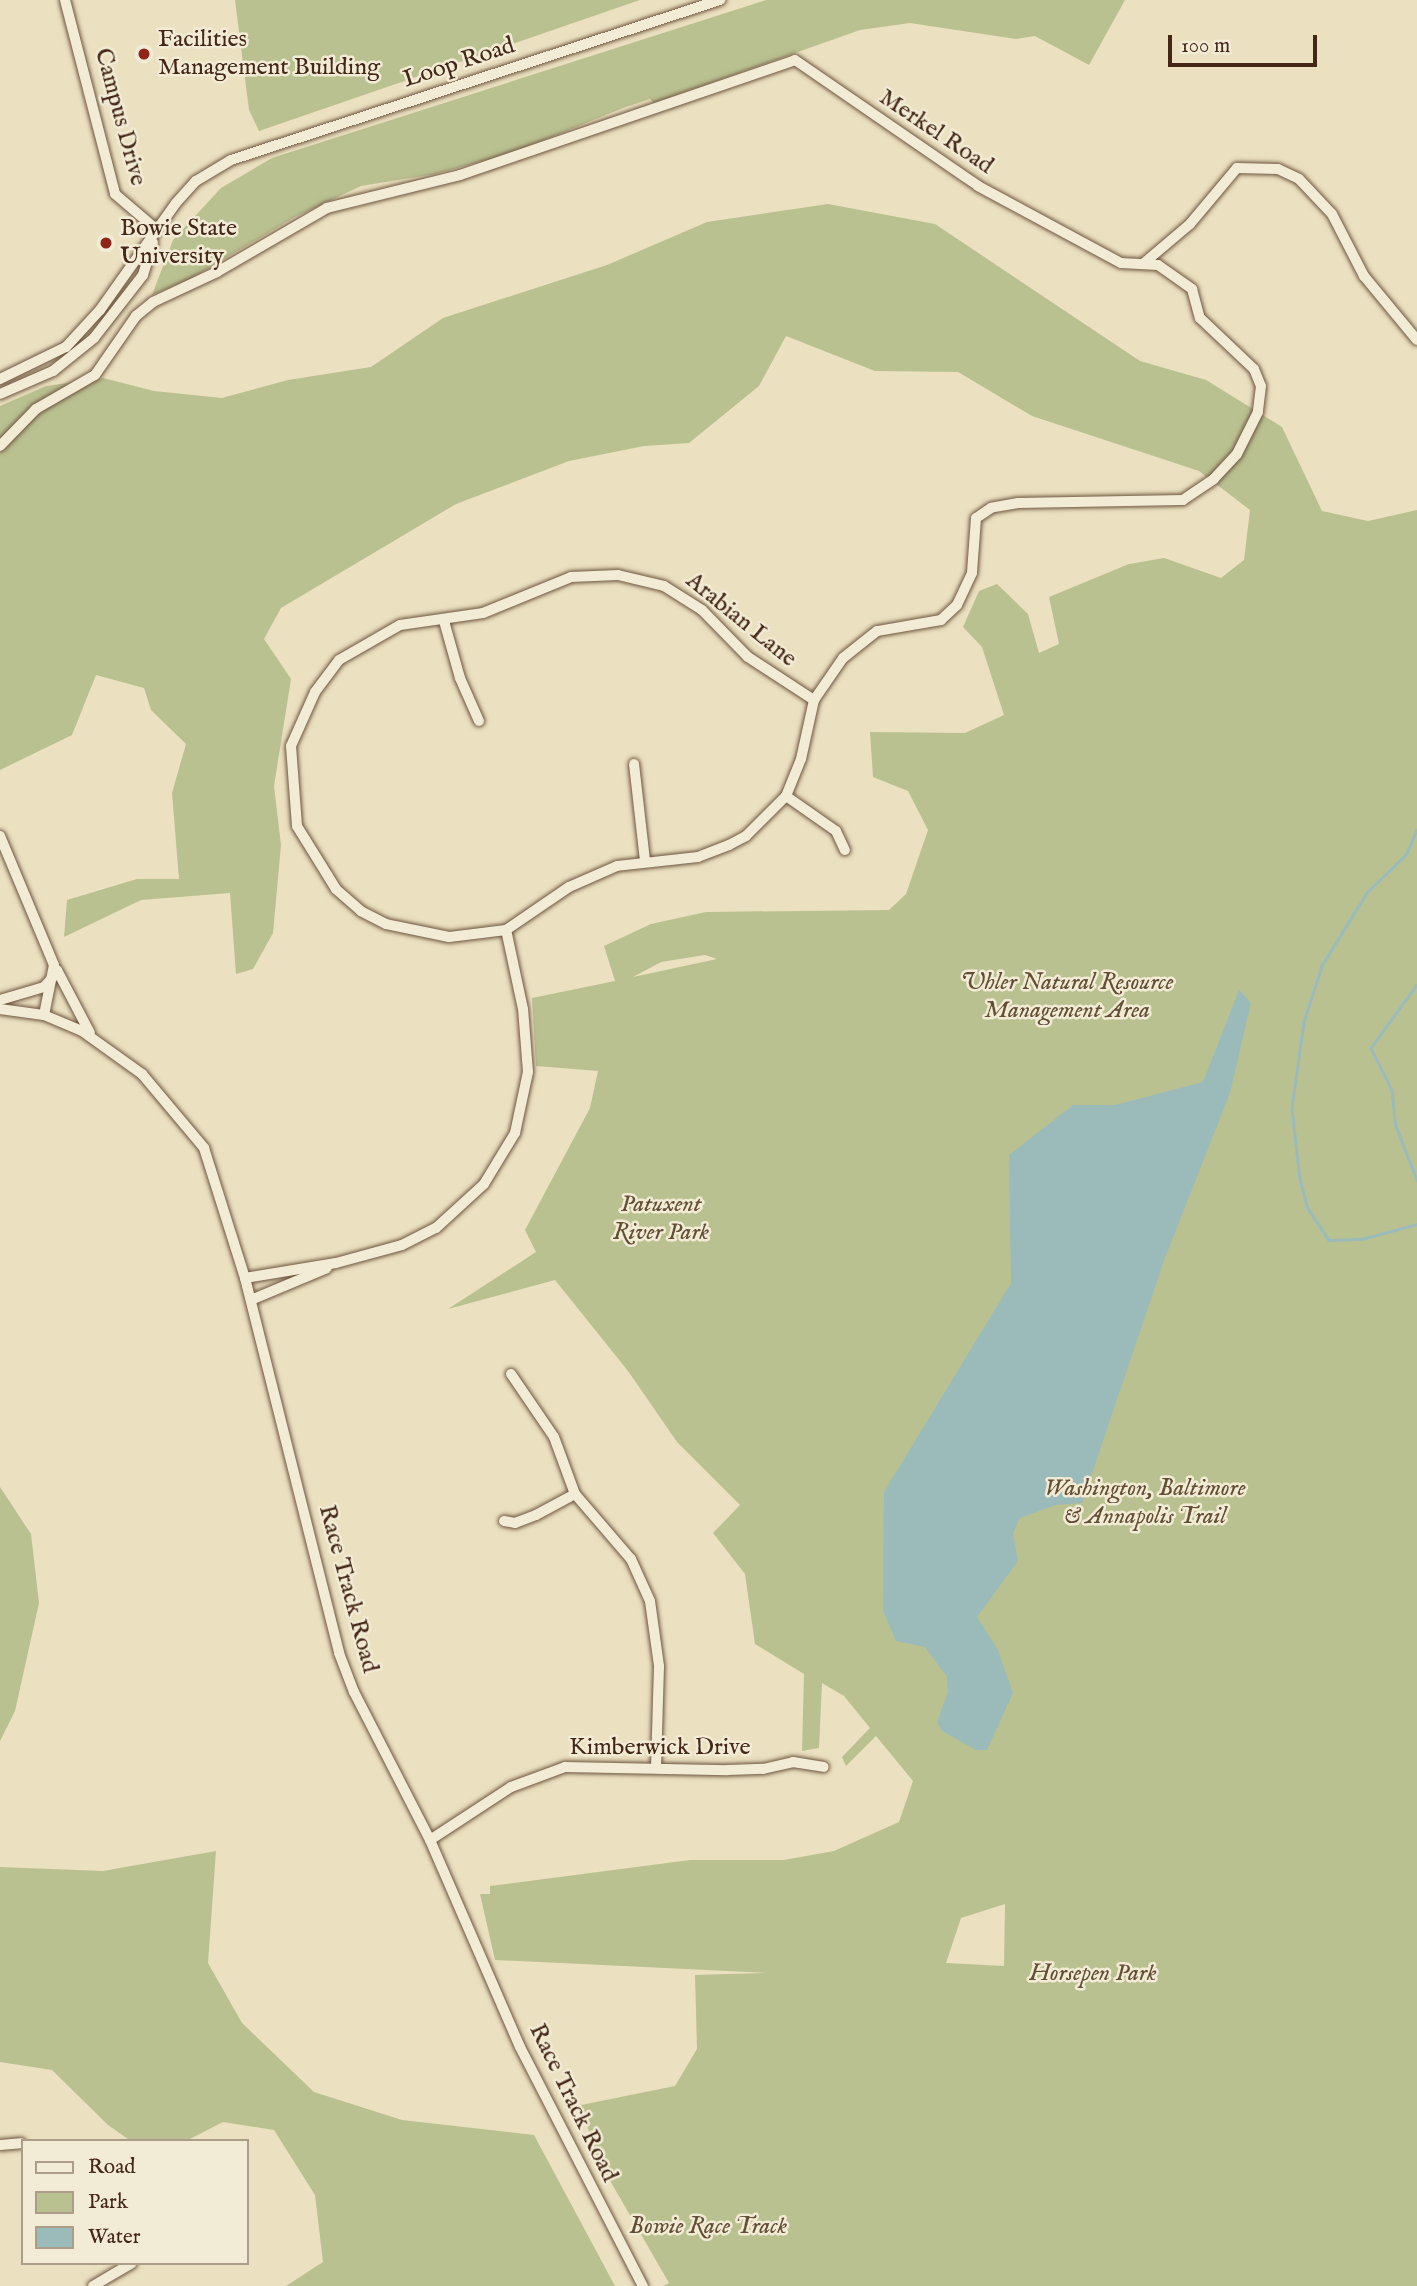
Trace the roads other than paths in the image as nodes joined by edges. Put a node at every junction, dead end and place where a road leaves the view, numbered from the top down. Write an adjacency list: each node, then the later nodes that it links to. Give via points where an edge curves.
1 (65, 0): 3 (street, Campus Drive, via 115,194)
2 (720, 0): 3 (street, Loop Road, via 230,160 196,181)
3 (157, 230): 6 (street, Loop Road, via 75,338 47,359); 7 (street, Loop Road, via 143,275 94,338 53,371)
4 (1144, 263): 5 (street, via 1190,224 1237,168 1278,169 1299,179 1332,214 1364,276); 8 (street, Merkel Road, via 1121,263 978,186 794,60 460,174 327,208 217,272 153,302 136,316 95,376 36,409); 10 (street, Merkel Road, via 1158,265 1192,289 1200,318 1258,375 1258,412 1227,468 1192,495 1171,502 1029,503 991,508 972,525 972,573 948,615 877,631 843,658)
5 (1417, 340)
6 (0, 379)
7 (0, 394)
8 (0, 446)
9 (444, 621): 10 (street, Arabian Lane, via 483,613 571,577 635,578 688,600 739,651); 11 (street, via 460,678); 17 (street, Arabian Lane, via 400,625 366,641 339,660 321,683 291,746 297,826 335,889 369,916 405,930 449,937)
10 (814, 700): 13 (street, Arabian Lane, via 801,759)
11 (479, 722)
12 (634, 764): 16 (street)
13 (786, 796): 15 (street, via 836,831); 16 (street, Arabian Lane, via 746,836 729,845 698,857)
14 (0, 836): 18 (street)
15 (845, 850)
16 (645, 860): 17 (street, Arabian Lane, via 584,879)
17 (506, 930): 23 (street, via 529,1056 521,1116 511,1142 484,1184 436,1228 402,1245)
18 (55, 970): 19 (street, via 44,987); 21 (street); 22 (street, via 72,1006)
19 (0, 1000)
20 (0, 1009): 21 (street, Race Track Road)
21 (44, 1014): 22 (street, Race Track Road)
22 (102, 1045): 24 (street, Race Track Road, via 154,1086 204,1148)
23 (336, 1263): 24 (street); 25 (street)
24 (245, 1278): 25 (street, Race Track Road)
25 (251, 1300): 31 (street, Race Track Road, via 340,1653 372,1731)
26 (511, 1374): 27 (street, via 554,1437)
27 (575, 1494): 28 (street, via 515,1523); 29 (street, via 631,1559 650,1601 659,1666)
28 (504, 1521)
29 (656, 1766): 30 (street, Kimberwick Drive, via 763,1769 793,1762); 31 (street, Kimberwick Drive, via 582,1764 549,1770 494,1796)
30 (824, 1767)
31 (430, 1840): 36 (street, Race Track Road, via 559,2126)
32 (21, 2143): 33 (street)
33 (0, 2145)
34 (129, 2265): 35 (street)
35 (93, 2286)
36 (643, 2286)

